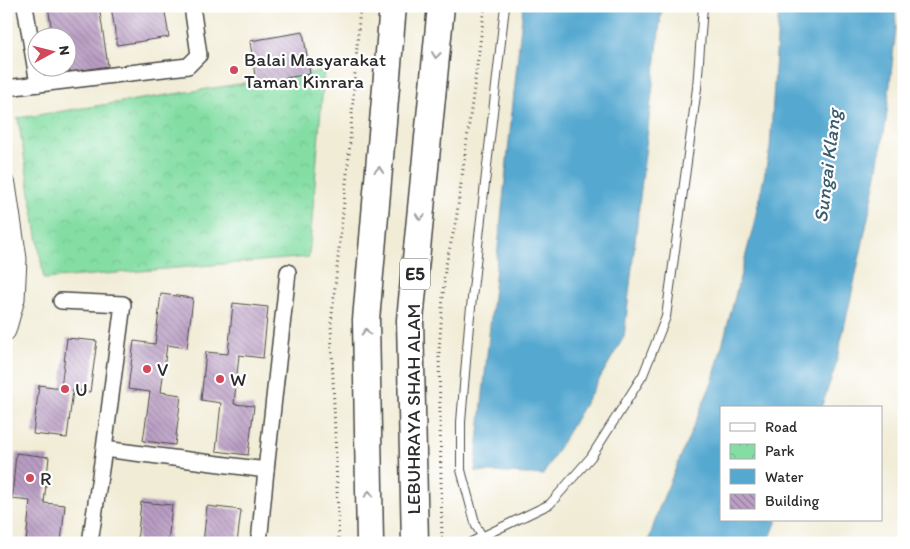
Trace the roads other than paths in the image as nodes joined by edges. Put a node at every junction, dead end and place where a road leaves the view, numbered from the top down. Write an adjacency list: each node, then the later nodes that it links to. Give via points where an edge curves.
1 (26, 6): 7 (street)
2 (192, 6): 7 (street, via 199,55 188,66)
3 (393, 6): 19 (highway, one-way to 3, via 366,320)
4 (440, 6): 20 (highway, LEBUHRAYA SHAH ALAM / E5, one-way to 20, via 410,320)
5 (505, 6): 15 (lane, via 460,422 461,470 476,526)
6 (703, 6): 15 (lane, via 697,88 666,317 643,375 591,457 550,504)
7 (38, 84): 8 (street)
8 (6, 88)
9 (6, 185): 12 (street, via 17,258 15,299)
10 (288, 272): 14 (street)
11 (61, 301): 13 (street, via 123,304)
12 (6, 331)
13 (104, 449): 14 (street); 17 (street)
14 (266, 470): 18 (street)
15 (482, 536): 16 (lane)
16 (471, 542)
17 (90, 543)
18 (259, 543)
19 (370, 543)
20 (414, 543)

